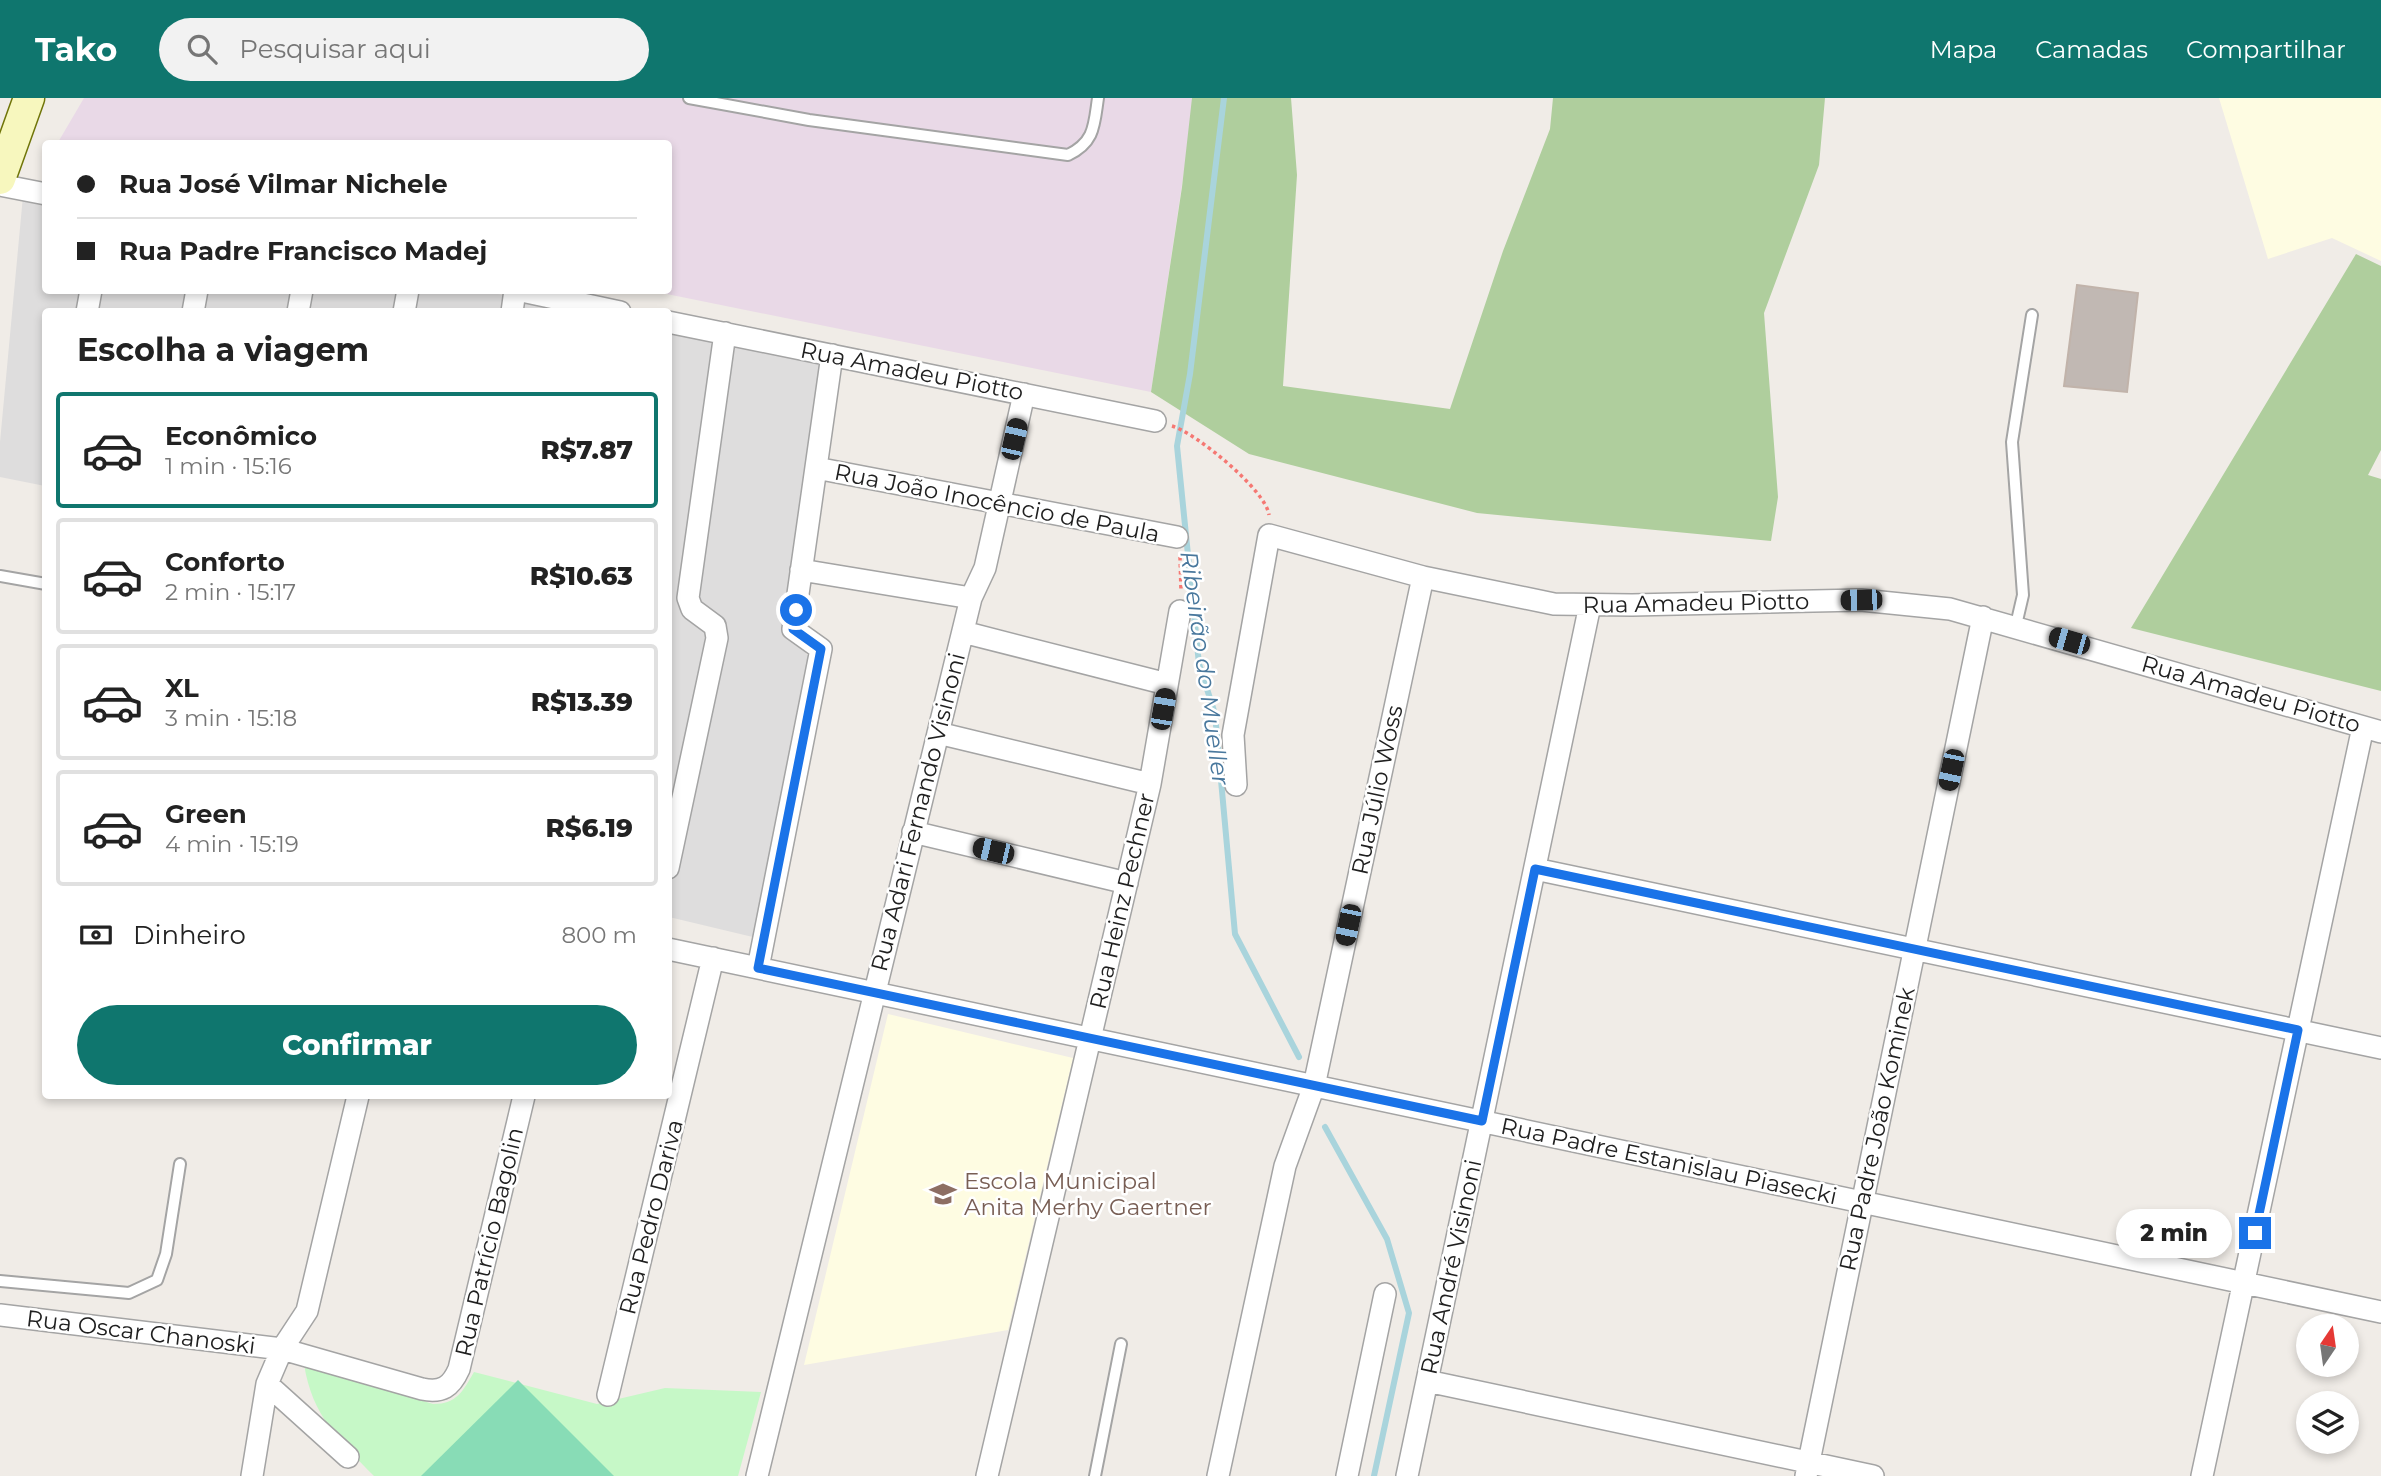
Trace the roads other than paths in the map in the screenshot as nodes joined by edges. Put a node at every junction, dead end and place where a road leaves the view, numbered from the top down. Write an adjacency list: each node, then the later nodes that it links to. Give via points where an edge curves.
1 (29, 98): 4 (main road)
2 (689, 98): 3 (lane, via 808,120 1068,155 1083,148 1092,133)
3 (1098, 98)
4 (0, 179)
5 (0, 185): 6 (street)
6 (42, 193)
7 (535, 294): 8 (street)
8 (603, 308)
9 (2032, 315): 26 (lane, via 2012,442 2023,595)
10 (672, 323): 11 (street, Rua Amadeu Piotto)
11 (725, 333): 12 (street, Rua Amadeu Piotto); 34 (street, via 688,598 692,609 715,626 717,638)
12 (832, 355): 13 (street, Rua Amadeu Piotto); 15 (street)
13 (1024, 394): 14 (street, Rua Amadeu Piotto); 16 (street, Rua Adari Fernando Visinoni)
14 (1155, 421)
15 (816, 468): 16 (street, Rua João Inocêncio de Paula); 18 (street)
16 (999, 505): 17 (street, Rua João Inocêncio de Paula); 22 (street, Rua Adari Fernando Visinoni, via 985,568)
17 (1177, 537)
18 (801, 570): 22 (street); 40 (street, via 793,629 821,649)
19 (0, 576): 21 (lane)
20 (1423, 577): 23 (street, Rua Amadeu Piotto, via 1525,600); 32 (street, Rua Amadeu Piotto, via 1269,535 1233,735); 45 (street, Rua Júlio Woss)
21 (42, 583)
22 (971, 598): 27 (street, Rua Adari Fernando Visinoni)
23 (1590, 606): 25 (street, Rua Amadeu Piotto, via 1890,601); 35 (street, Rua André Visinoni)
24 (1180, 611): 28 (street, Rua Heinz Pechner)
25 (1983, 617): 26 (street, Rua Amadeu Piotto); 37 (street, Rua Padre João Kominek)
26 (2016, 625): 29 (street, Rua Amadeu Piotto)
27 (963, 632): 28 (street); 30 (street, Rua Adari Fernando Visinoni)
28 (1167, 684): 31 (street, Rua Heinz Pechner)
29 (2372, 730): 42 (street)
30 (938, 733): 31 (street); 33 (street, Rua Adari Fernando Visinoni)
31 (1150, 784): 36 (street, Rua Heinz Pechner)
32 (1236, 785)
33 (913, 832): 36 (street); 41 (street, Rua Adari Fernando Visinoni)
34 (672, 849)
35 (1535, 869): 37 (street); 48 (street, Rua André Visinoni)
36 (1127, 883): 43 (street, Rua Heinz Pechner)
37 (1914, 949): 42 (street); 50 (street, Rua Padre João Kominek)
38 (672, 950): 39 (street, Rua Padre Estanislau Piasecki)
39 (713, 958): 40 (street, Rua Padre Estanislau Piasecki); 61 (street, Rua Pedro Dariva)
40 (758, 968): 41 (street, Rua Padre Estanislau Piasecki)
41 (873, 992): 43 (street, Rua Padre Estanislau Piasecki); 65 (street, Rua Adari Fernando Visinoni)
42 (2298, 1030): 44 (street); 52 (street)
43 (1090, 1038): 45 (street, Rua Padre Estanislau Piasecki); 66 (street, Rua Heinz Pechner)
44 (2381, 1048)
45 (1314, 1086): 48 (street, Rua Padre Estanislau Piasecki); 68 (street, Rua Júlio Woss, via 1281,1185)
46 (357, 1099): 57 (street, via 314,1288 307,1311)
47 (523, 1099): 60 (street, Rua Patrício Bagolin, via 459,1369)
48 (1482, 1121): 50 (street, Rua Padre Estanislau Piasecki); 58 (street, Rua André Visinoni)
49 (180, 1164): 51 (lane, via 166,1254 157,1280 129,1293)
50 (1862, 1202): 52 (street, Rua Padre Estanislau Piasecki); 63 (street, Rua Padre João Kominek)
51 (0, 1281)
52 (2244, 1283): 54 (street, Rua Padre Estanislau Piasecki); 72 (street)
53 (1385, 1294): 69 (street)
54 (2381, 1312)
55 (0, 1315): 57 (street, Rua Oscar Chanoski)
56 (1121, 1344): 67 (lane)
57 (282, 1349): 59 (street); 60 (street, Rua Oscar Chanoski, via 422,1389)
58 (1427, 1381): 63 (street); 70 (street, Rua André Visinoni)
59 (267, 1384): 62 (street, Rua Oscar Chanoski); 64 (street)
60 (449, 1387)
61 (608, 1395)
62 (348, 1457)
63 (1807, 1469): 71 (street)
64 (252, 1476)
65 (757, 1476)
66 (987, 1476)
67 (1095, 1476)
68 (1218, 1476)
69 (1347, 1476)
70 (1407, 1476)
71 (1873, 1476)
72 (2202, 1476)

